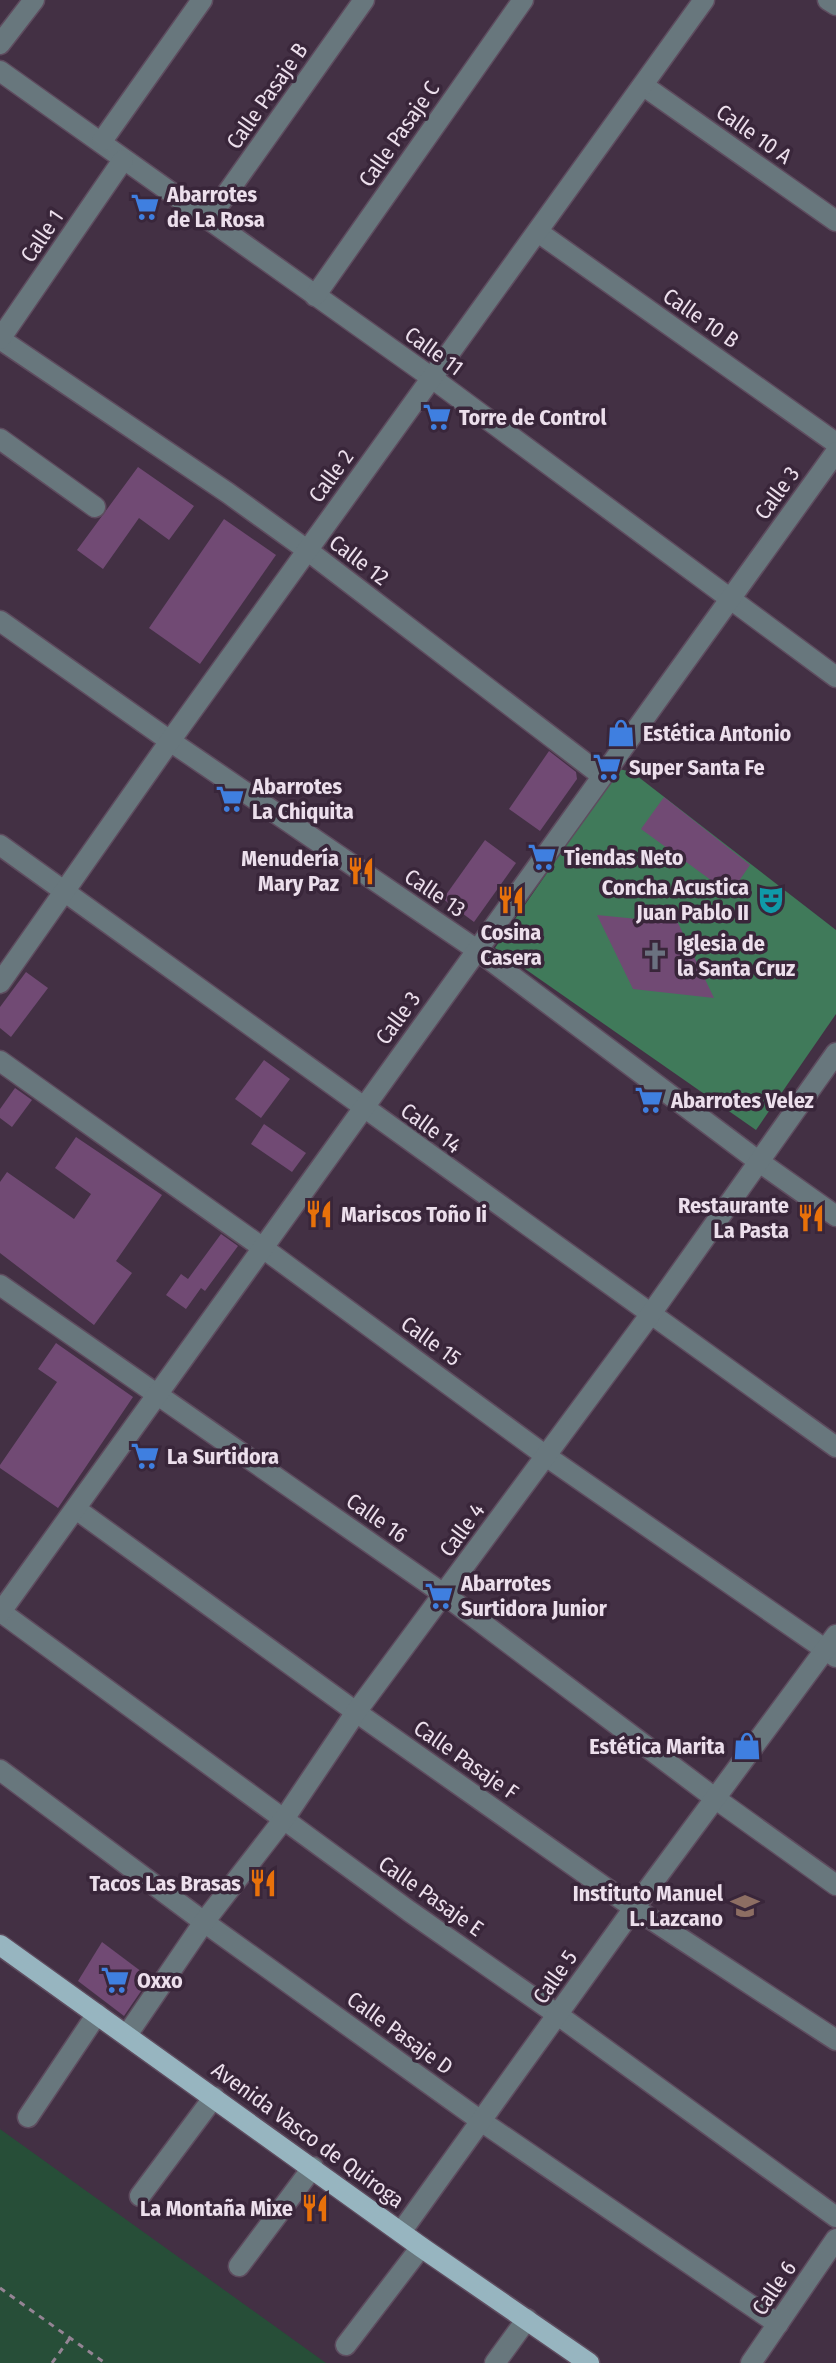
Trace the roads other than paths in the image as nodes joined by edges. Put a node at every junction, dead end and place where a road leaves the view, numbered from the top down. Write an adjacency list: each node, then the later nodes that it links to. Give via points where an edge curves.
1 (34, 0): 8 (street)
2 (202, 0): 11 (street)
3 (364, 0): 13 (street, Calle Pasaje B)
4 (523, 0): 16 (street, Calle Pasaje C)
5 (704, 0): 10 (street, Calle 2)
6 (828, 0): 7 (street)
7 (836, 5)
8 (0, 44)
9 (0, 71): 11 (street, Calle 11)
10 (644, 86): 14 (street, Calle 10 A); 15 (street, Calle 2)
11 (102, 141): 12 (street, Calle 11)
12 (123, 160): 13 (street, Calle 11); 17 (street, Calle 1)
13 (208, 220): 16 (street, Calle 11)
14 (836, 221)
15 (538, 232): 18 (street, Calle 2); 20 (street, Calle 10 B)
16 (315, 296): 18 (street, Calle 11)
17 (0, 339): 23 (street, Calle 12)
18 (432, 378): 23 (street, Calle 2); 24 (street, Calle 11)
19 (0, 439): 22 (street)
20 (836, 443)
21 (836, 452): 24 (street, Calle 3)
22 (95, 507)
23 (307, 550): 27 (street, Calle 2); 28 (street, Calle 12)
24 (730, 600): 26 (street, Calle 11); 28 (street, Calle 3)
25 (0, 621): 27 (street, Calle 13)
26 (836, 677)
27 (170, 741): 30 (street, Calle 2); 31 (street, Calle 13)
28 (601, 775): 31 (street, Calle 3)
29 (0, 845): 30 (street, Calle 14)
30 (65, 892): 32 (street, Calle 2); 35 (street, Calle 14)
31 (477, 950): 35 (street, Calle 3); 36 (street, Calle 13)
32 (0, 983)
33 (836, 1053): 36 (street, Calle 4)
34 (0, 1061): 38 (street, Calle 15)
35 (363, 1108): 38 (street, Calle 3); 40 (street, Calle 14)
36 (758, 1161): 37 (street, Calle 13); 40 (street, Calle 4)
37 (836, 1216)
38 (263, 1248): 41 (street, Calle 3); 43 (street, Calle 15)
39 (2, 1290): 41 (street, Calle 16)
40 (650, 1315): 42 (street, Calle 14); 43 (street, Calle 4)
41 (158, 1394): 44 (street, Calle 3); 45 (street, Calle 16)
42 (836, 1447)
43 (546, 1456): 45 (street, Calle 4); 47 (street, Calle 15)
44 (76, 1509): 46 (street, Calle 3); 48 (street, Calle Pasaje F)
45 (445, 1595): 48 (street, Calle 4); 50 (street, Calle 16)
46 (0, 1612): 51 (street, Calle Pasaje E)
47 (833, 1647): 50 (street, Calle 5)
48 (356, 1712): 51 (street, Calle 4); 53 (street, Calle Pasaje F)
49 (0, 1770): 54 (street, Calle Pasaje D)
50 (716, 1799): 52 (street, Calle 16); 53 (street, Calle 5)
51 (284, 1819): 54 (street, Calle 4); 57 (street, Calle Pasaje E)
52 (836, 1885)
53 (634, 1908): 57 (street, Calle 5); 59 (street, Calle Pasaje F)
54 (204, 1922): 58 (street, Calle 4); 62 (street, Calle Pasaje D)
55 (0, 1945): 56 (main road, Avenida Vasco de Quiroga)
56 (97, 2014): 58 (main road, Avenida Vasco de Quiroga); 61 (street)
57 (558, 2015): 62 (street, Calle 5); 65 (street, Calle Pasaje E)
58 (127, 2035): 60 (main road, Avenida Vasco de Quiroga)
59 (836, 2040)
60 (214, 2097): 63 (main road, Avenida Vasco de Quiroga); 64 (street)
61 (28, 2117)
62 (481, 2121): 66 (street, Calle 5); 71 (street, Calle Pasaje D)
63 (313, 2167): 66 (main road, Avenida Vasco de Quiroga); 69 (street)
64 (140, 2196)
65 (836, 2217)
66 (401, 2232): 68 (main road, Avenida Vasco de Quiroga)
67 (836, 2239): 71 (street, Calle 6)
68 (421, 2247): 70 (main road, Avenida Vasco de Quiroga); 72 (street)
69 (239, 2266)
70 (527, 2319): 73 (street); 74 (main road, Avenida Vasco de Quiroga)
71 (778, 2324): 75 (street, Calle 6)
72 (346, 2345)
73 (495, 2363)
74 (589, 2363)
75 (751, 2363)

